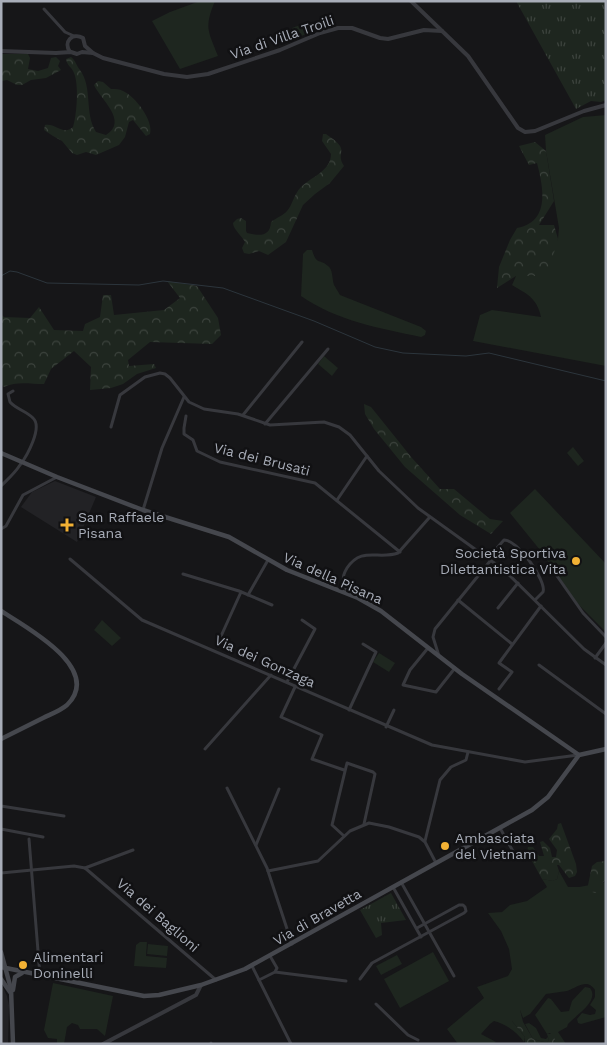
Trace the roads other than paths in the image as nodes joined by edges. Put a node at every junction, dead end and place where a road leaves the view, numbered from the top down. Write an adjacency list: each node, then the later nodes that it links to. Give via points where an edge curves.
1 (412, 1): 4 (street)
2 (44, 9): 3 (street)
3 (65, 32): 5 (street); 6 (street)
4 (442, 32): 12 (street, Via di Villa Troili, via 424,30 388,39 356,29 338,28 187,78); 13 (street, via 472,60 521,130 536,131 584,111)
5 (74, 36): 6 (street); 7 (street, Via di Villa Troili, via 82,38)
6 (68, 43): 9 (street); 10 (street)
7 (86, 46): 11 (street); 12 (street, Via di Villa Troili)
8 (1, 51): 9 (street, Via di Villa Troili)
9 (61, 52): 10 (street, Via di Villa Troili)
10 (71, 52): 11 (street, Via di Villa Troili)
11 (82, 52): 12 (street, Via di Villa Troili)
12 (93, 53)
13 (606, 106)
14 (302, 342): 18 (street)
15 (328, 350): 20 (street)
16 (13, 391): 24 (street, via 8,394 11,403 33,418 37,427)
17 (184, 397): 18 (street, via 204,409); 21 (street, via 166,375 150,375 120,395); 28 (street, via 162,448)
18 (243, 415): 20 (street)
19 (186, 416): 27 (street, Via dei Brusati, via 184,434 193,440 196,450 207,457 312,482)
20 (265, 424): 23 (street, via 332,424 348,433)
21 (111, 428)
22 (1, 453): 24 (main road, Via della Pisana)
23 (367, 456): 27 (street); 29 (street)
24 (22, 463): 25 (main road, Via della Pisana); 26 (street)
25 (57, 477): 28 (main road, Via della Pisana); 30 (street, via 24,494 6,526)
26 (1, 486)
27 (337, 500): 31 (street, Via dei Brusati)
28 (143, 510): 34 (main road, Via della Pisana, via 229,537)
29 (429, 518): 31 (street); 33 (street)
30 (1, 529)
31 (400, 552): 40 (street, via 355,559 342,577)
32 (70, 559): 59 (street, Via dei Gonzaga, via 142,620)
33 (490, 559): 37 (street); 41 (street); 42 (street, via 504,540 513,542 544,584 544,590)
34 (268, 560): 39 (street); 40 (main road, Via della Pisana)
35 (550, 566): 48 (street, via 584,613)
36 (183, 574): 38 (street)
37 (518, 583): 42 (street); 45 (street)
38 (241, 592): 39 (street); 52 (street)
39 (248, 595): 43 (street)
40 (349, 595): 53 (main road, Via della Pisana, via 379,609)
41 (458, 600): 51 (street); 54 (street, via 435,629 433,637)
42 (535, 600): 44 (street)
43 (272, 606)
44 (541, 606): 51 (street); 55 (street)
45 (498, 608)
46 (1, 611): 67 (main road, via 66,659 76,682 73,697 64,707)
47 (302, 620): 60 (street, via 315,629)
48 (606, 636)
49 (606, 643): 55 (street)
50 (363, 644): 63 (street, via 376,652)
51 (512, 644): 62 (street, via 499,663 512,672)
52 (217, 645)
53 (428, 648): 54 (main road, Via della Pisana); 58 (street, via 410,670 403,685 436,692)
54 (439, 656): 58 (main road, Via della Pisana)
55 (595, 658): 57 (street)
56 (539, 665): 65 (street)
57 (606, 665)
58 (455, 668): 71 (main road, Via della Pisana)
59 (271, 675): 60 (street, Via dei Gonzaga); 68 (street)
60 (286, 682): 61 (street, Via dei Gonzaga)
61 (295, 687): 63 (street, Via dei Gonzaga); 72 (street, via 281,717 322,735 312,759)
62 (499, 689)
63 (349, 710): 66 (street, Via dei Gonzaga)
64 (394, 710): 66 (street)
65 (606, 714)
66 (386, 727): 70 (street, Via dei Gonzaga, via 435,746)
67 (1, 739)
68 (205, 749)
69 (606, 750): 71 (main road)
70 (468, 752): 71 (street, Via dei Gonzaga, via 525,762); 83 (street, via 465,760 445,772 440,780)
71 (579, 755): 78 (main road, Via di Bravetta, via 542,802)
72 (344, 770): 77 (street, via 349,763 375,773); 80 (street, via 332,825)
73 (226, 788): 84 (street)
74 (279, 789): 84 (street)
75 (1, 806): 76 (street)
76 (64, 816)
77 (364, 824): 80 (street); 83 (street, via 374,823 396,829)
78 (500, 828): 86 (street); 87 (main road, Via di Bravetta)
79 (1, 829): 81 (street)
80 (344, 836): 90 (street, via 318,861)
81 (42, 837)
82 (29, 839): 89 (street)
83 (425, 842): 87 (street)
84 (256, 845): 90 (street)
85 (133, 850): 88 (street)
86 (514, 853)
87 (436, 863): 92 (main road, Via di Bravetta)
88 (85, 868): 89 (street); 110 (street, Via dei Baglioni)
89 (31, 870): 91 (street); 105 (street)
90 (268, 871): 98 (street)
91 (1, 873)
92 (401, 882): 93 (main road, Via di Bravetta); 94 (street)
93 (393, 886): 95 (street); 98 (main road, Via di Bravetta)
94 (425, 924): 95 (street); 96 (street); 96 (street, via 459,905 465,907 465,912)
95 (417, 928): 97 (street)
96 (430, 932): 97 (street); 106 (street)
97 (421, 937): 108 (street, via 372,963)
98 (292, 944): 100 (main road, Via di Bravetta)
99 (1, 952): 102 (main road)
100 (270, 956): 101 (main road, Via di Bravetta); 103 (street)
101 (252, 966): 109 (street); 110 (main road, Via di Bravetta)
102 (3, 968): 104 (main road, Via di Bravetta); 113 (main road)
103 (275, 972): 109 (street); 111 (street)
104 (22, 973): 105 (main road, Via di Bravetta); 113 (main road, via 14,979)
105 (40, 976): 112 (main road, Via di Bravetta, via 144,996)
106 (454, 976)
107 (1, 979): 113 (main road)
108 (360, 979)
109 (259, 980): 118 (street)
110 (216, 981): 112 (main road, Via di Bravetta)
111 (346, 981)
112 (201, 985): 117 (street, via 196,995)
113 (12, 996): 116 (main road)
114 (376, 1004): 115 (street, via 408,1035)
115 (418, 1040)
116 (13, 1044)
117 (103, 1044)
118 (291, 1044)

